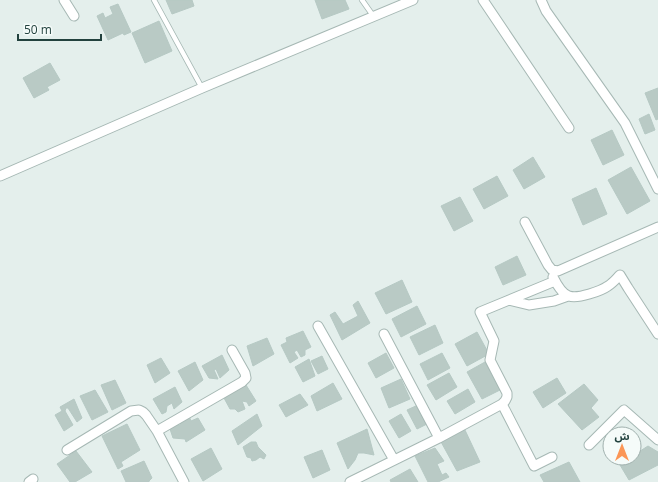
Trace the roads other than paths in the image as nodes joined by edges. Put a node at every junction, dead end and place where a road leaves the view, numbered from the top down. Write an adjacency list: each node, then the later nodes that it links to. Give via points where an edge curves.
1 (64, 0): 7 (street)
2 (154, 0): 9 (lane)
3 (362, 0): 8 (lane)
4 (413, 0): 8 (street)
5 (484, 0): 10 (street)
6 (541, 0): 12 (street, via 625,124)
7 (74, 16)
8 (374, 17): 9 (street)
9 (202, 88): 11 (street)
10 (569, 128)
11 (0, 176)
12 (658, 189)
13 (525, 222): 15 (street)
14 (658, 227): 15 (street, via 566,268)
15 (552, 270): 16 (street)
16 (555, 281): 17 (street); 18 (street)
17 (568, 296): 18 (street, via 529,305); 21 (street, via 588,295 608,287 620,275)
18 (509, 300): 23 (street, via 480,312 494,341 490,360 507,393)
19 (318, 326): 30 (street)
20 (384, 334): 25 (street)
21 (658, 334)
22 (232, 350): 24 (street, via 246,378)
23 (502, 404): 25 (street); 29 (street, via 534,466)
24 (156, 431): 28 (street, via 139,410 131,412); 31 (street)
25 (438, 438): 30 (street)
26 (658, 440): 27 (street, via 624,410)
27 (589, 445)
28 (67, 450)
29 (552, 457)
30 (394, 460): 32 (street)
31 (184, 482)
32 (350, 482)

